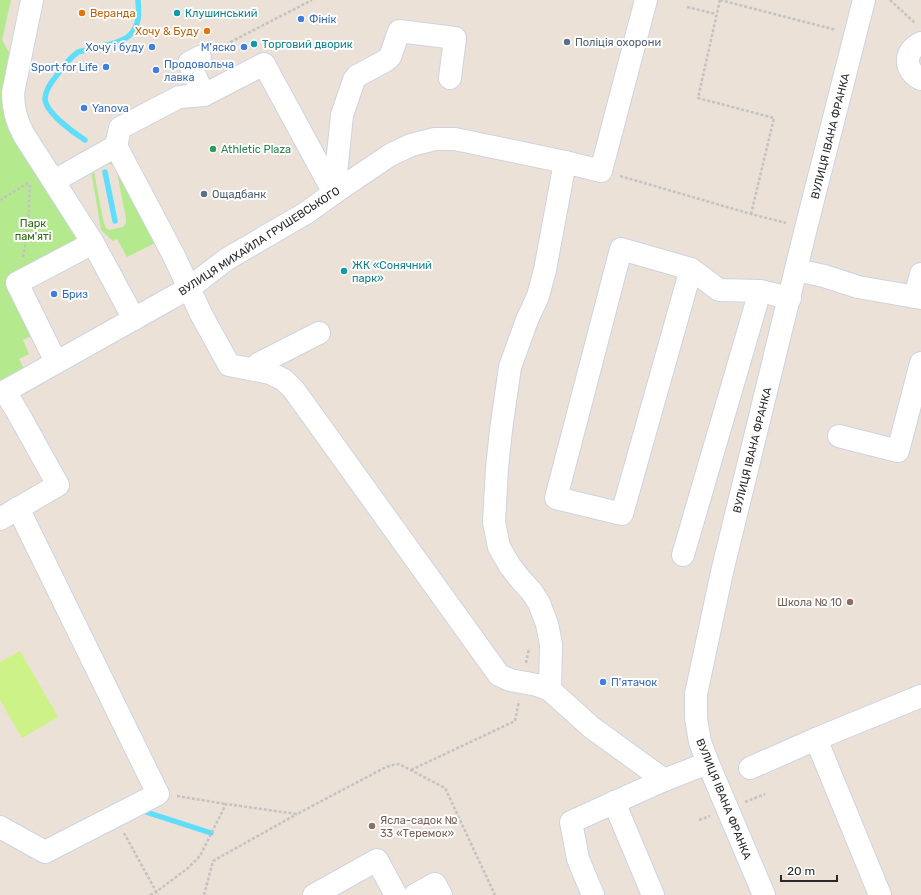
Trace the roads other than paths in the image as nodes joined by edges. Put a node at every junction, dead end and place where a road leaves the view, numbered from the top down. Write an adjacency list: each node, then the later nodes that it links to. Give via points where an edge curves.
1 (32, 0): 11 (street, via 13,104 19,126)
2 (646, 0): 10 (street, ВУЛИЦЯ МИХАЙЛА ГРУШЕВСЬКОГО, via 600,170)
3 (864, 0): 15 (street, ВУЛИЦЯ ІВАНА ФРАНКА)
4 (918, 34): 7 (street, via 916,46 912,49 908,61 910,70)
5 (200, 57): 8 (street, via 189,63)
6 (450, 78): 12 (street, via 455,38 399,31 390,57 354,80 342,115)
7 (921, 79)
8 (204, 96): 9 (street, via 179,97 120,128); 12 (street, via 264,64)
9 (116, 146): 11 (street); 17 (street)
10 (566, 162): 12 (street, ВУЛИЦЯ МИХАЙЛА ГРУШЕВСЬКОГО, via 454,140 435,139 411,145 390,155); 30 (street, via 546,270 510,367 497,468 494,522 499,547 520,580 532,592 547,624 551,644)
11 (45, 180): 13 (street)
12 (334, 193): 17 (street, ВУЛИЦЯ МИХАЙЛА ГРУШЕВСЬКОГО, via 306,213 228,259)
13 (93, 243): 21 (street); 23 (street, via 17,283)
14 (691, 270): 14 (street, via 622,514 556,498 620,248); 18 (street, via 720,290)
15 (797, 270): 19 (street, ВУЛИЦЯ ІВАНА ФРАНКА); 20 (street, via 858,287)
16 (921, 274): 20 (street)
17 (189, 288): 21 (street, ВУЛИЦЯ МИХАЙЛА ГРУШЕВСЬКОГО); 25 (street, via 229,365)
18 (760, 291): 19 (street); 29 (street)
19 (790, 298): 33 (street, ВУЛИЦЯ ІВАНА ФРАНКА, via 722,572 696,694 700,742)
20 (918, 298)
21 (134, 319): 23 (street, ВУЛИЦЯ МИХАЙЛА ГРУШЕВСЬКОГО)
22 (319, 333): 25 (street, via 258,364)
23 (56, 362): 26 (street, ВУЛИЦЯ МИХАЙЛА ГРУШЕВСЬКОГО)
24 (921, 363): 27 (street, via 898,451)
25 (255, 370): 30 (street, via 270,373 284,380 294,390 499,675)
26 (3, 393): 28 (street, via 18,413 58,485)
27 (839, 436)
28 (9, 513): 37 (street, via 158,794 46,852)
29 (683, 556)
30 (550, 690): 35 (street, via 591,727)
31 (921, 696): 32 (street)
32 (816, 739): 34 (street); 45 (street)
33 (708, 763): 35 (street); 44 (street, ВУЛИЦЯ ІВАНА ФРАНКА)
34 (750, 768)
35 (664, 780): 36 (street)
36 (614, 802): 42 (street, via 571,822 578,858); 43 (street)
37 (0, 827)
38 (314, 895): 39 (street, via 377,860)
39 (396, 895)
40 (415, 895): 41 (street, via 435,884)
41 (441, 895)
42 (593, 895)
43 (653, 895)
44 (764, 895)
45 (880, 895)

